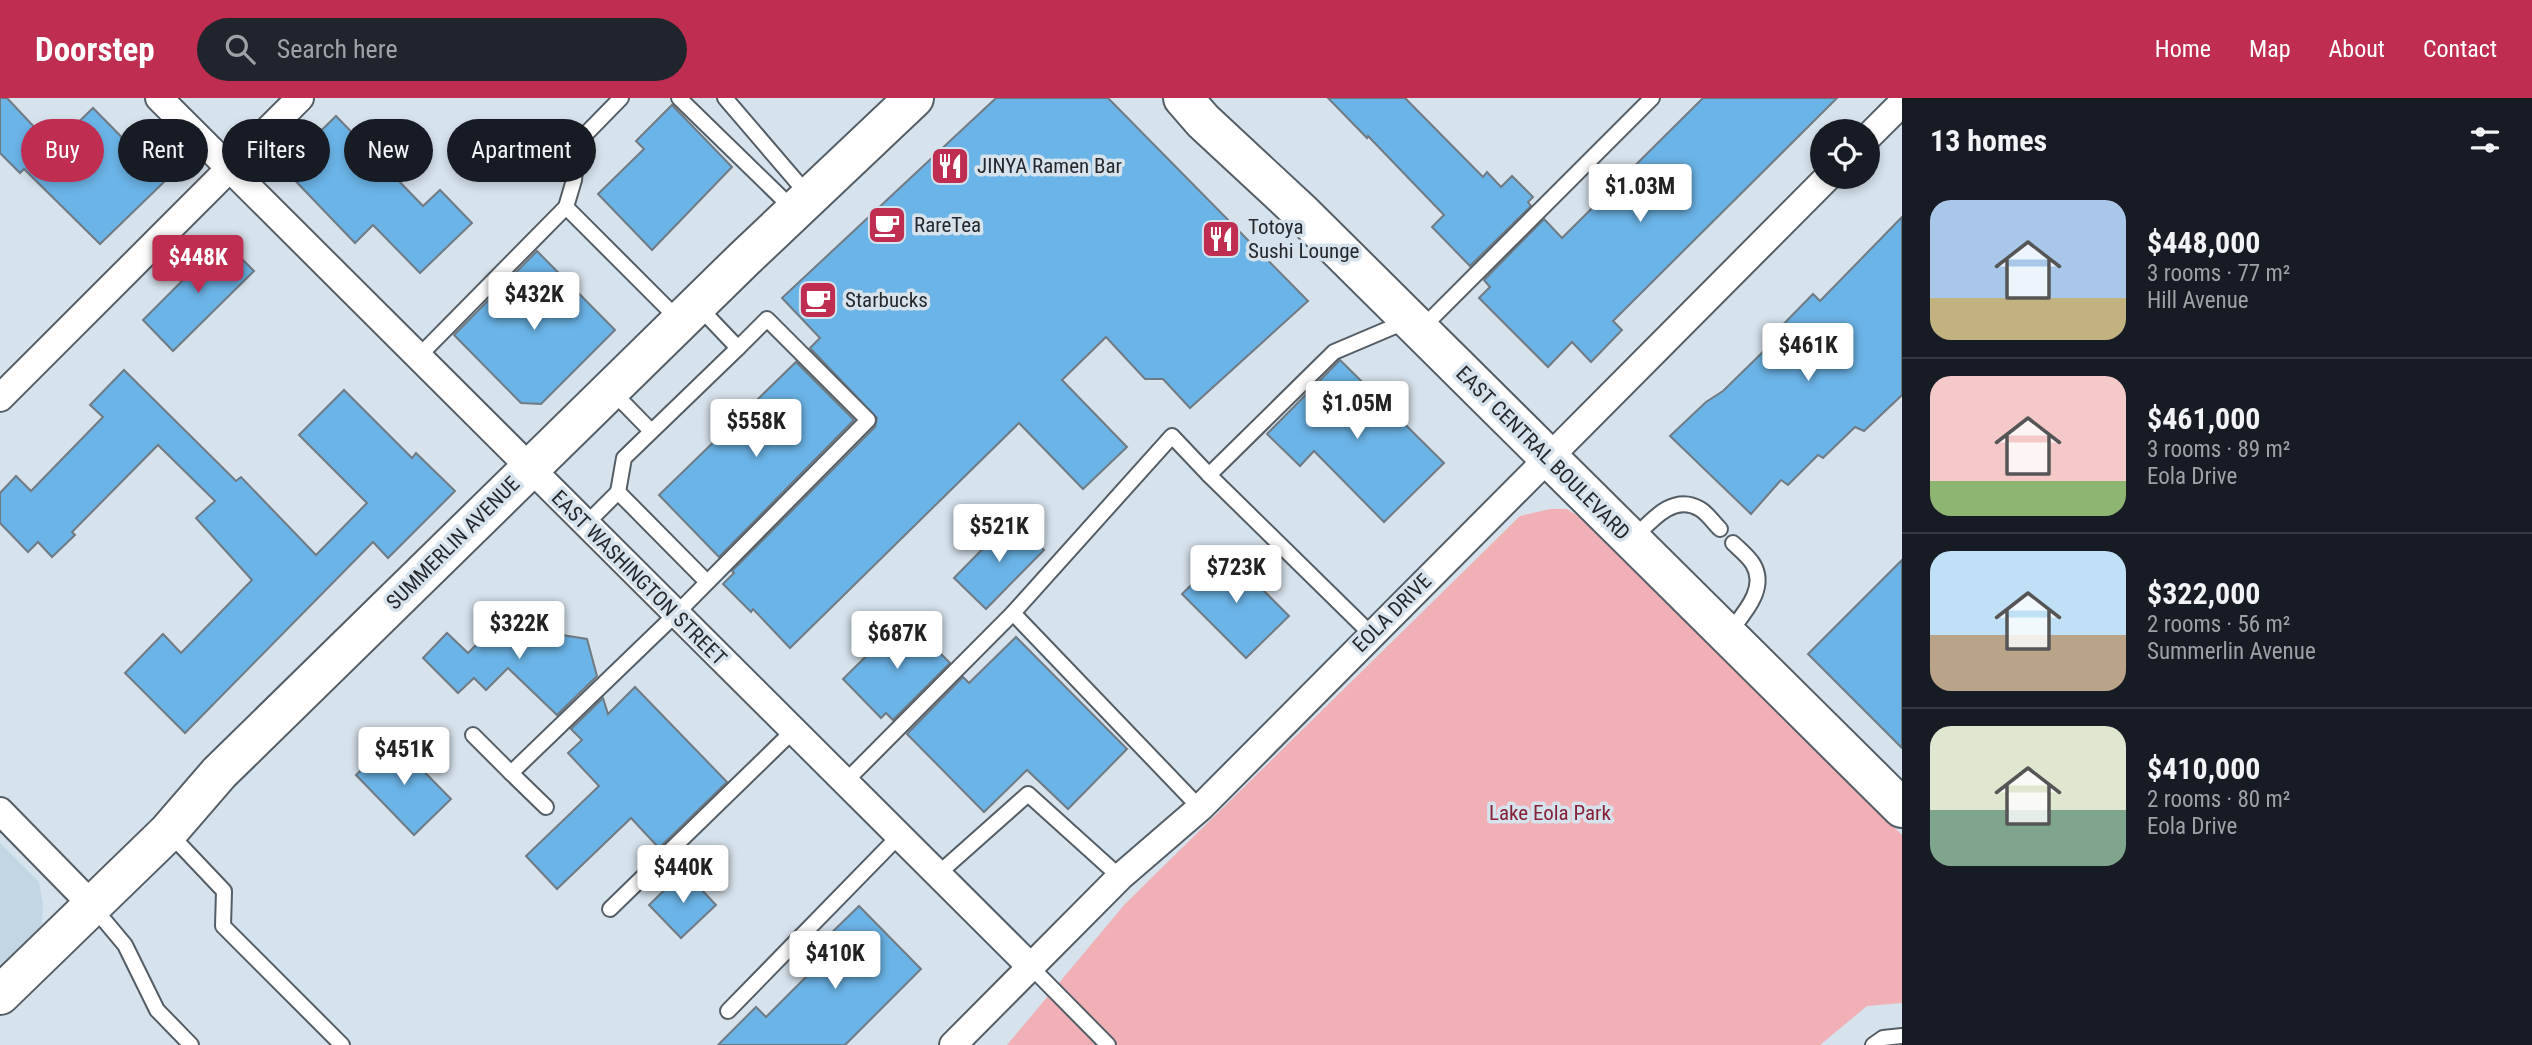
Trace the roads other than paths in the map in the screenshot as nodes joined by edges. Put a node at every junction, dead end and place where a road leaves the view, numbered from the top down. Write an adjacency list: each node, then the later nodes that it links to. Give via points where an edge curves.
1 (159, 98): 12 (street, EAST WASHINGTON STREET)
2 (300, 98): 10 (street)
3 (621, 98): 17 (lane, via 578,142)
4 (679, 98): 16 (lane)
5 (725, 98): 16 (lane)
6 (1183, 98): 19 (street, EAST CENTRAL BOULEVARD)
7 (1652, 98): 19 (lane)
8 (902, 102): 16 (street, SUMMERLIN AVENUE)
9 (1902, 103): 11 (street)
10 (279, 119)
11 (1880, 125)
12 (222, 161)
13 (222, 177): 23 (street)
14 (243, 182): 21 (street, EAST WASHINGTON STREET)
15 (1816, 189): 25 (street, EOLA DRIVE)
16 (803, 204): 18 (street, SUMMERLIN AVENUE)
17 (566, 208): 18 (lane); 21 (lane)
18 (689, 313): 20 (lane); 22 (street, SUMMERLIN AVENUE)
19 (1413, 326): 25 (street, EAST CENTRAL BOULEVARD); 27 (lane, via 1334,352)
20 (738, 348): 24 (lane); 33 (lane, via 767,319 868,420)
21 (418, 357): 26 (street, EAST WASHINGTON STREET)
22 (610, 389): 24 (lane); 26 (street, SUMMERLIN AVENUE)
23 (0, 398)
24 (652, 431): 28 (lane, via 624,458)
25 (1548, 457): 31 (street, EAST CENTRAL BOULEVARD); 36 (street, EOLA DRIVE)
26 (529, 468): 29 (street, EAST WASHINGTON STREET); 46 (street, SUMMERLIN AVENUE, via 219,773)
27 (1209, 475): 34 (lane, via 1171,436); 36 (lane)
28 (618, 492): 29 (lane); 33 (lane)
29 (586, 524): 35 (street, EAST WASHINGTON STREET)
30 (1720, 529): 31 (lane, via 1700,509 1679,503 1660,512)
31 (1632, 541): 37 (street, EAST CENTRAL BOULEVARD)
32 (1733, 543): 37 (lane, via 1754,565 1758,587)
33 (707, 582): 35 (lane)
34 (1013, 613): 41 (lane); 43 (lane)
35 (676, 614): 38 (street, EAST WASHINGTON STREET); 40 (lane)
36 (1371, 634): 43 (street, EOLA DRIVE)
37 (1727, 635): 44 (street, EAST CENTRAL BOULEVARD)
38 (793, 731): 41 (street, EAST WASHINGTON STREET); 51 (lane)
39 (473, 735): 40 (lane)
40 (511, 773): 42 (lane)
41 (845, 782): 47 (street, EAST WASHINGTON STREET)
42 (547, 807)
43 (1200, 808): 49 (street, EOLA DRIVE)
44 (1902, 808)
45 (0, 811): 50 (street)
46 (168, 832): 50 (street, SUMMERLIN AVENUE); 57 (lane, via 224,891 223,926)
47 (899, 836): 48 (street, EAST WASHINGTON STREET); 54 (lane)
48 (938, 874): 49 (lane, via 1028,794); 52 (street, EAST WASHINGTON STREET)
49 (1120, 877): 52 (street, EOLA DRIVE)
50 (91, 904): 53 (street, SUMMERLIN AVENUE); 56 (lane, via 125,946 157,1010)
51 (610, 909)
52 (1031, 967): 58 (street, EOLA DRIVE); 59 (lane)
53 (0, 995)
54 (728, 1011)
55 (1902, 1036): 60 (lane, via 1883,1038)
56 (191, 1045)
57 (342, 1045)
58 (953, 1045)
59 (1108, 1045)
60 (1873, 1045)

